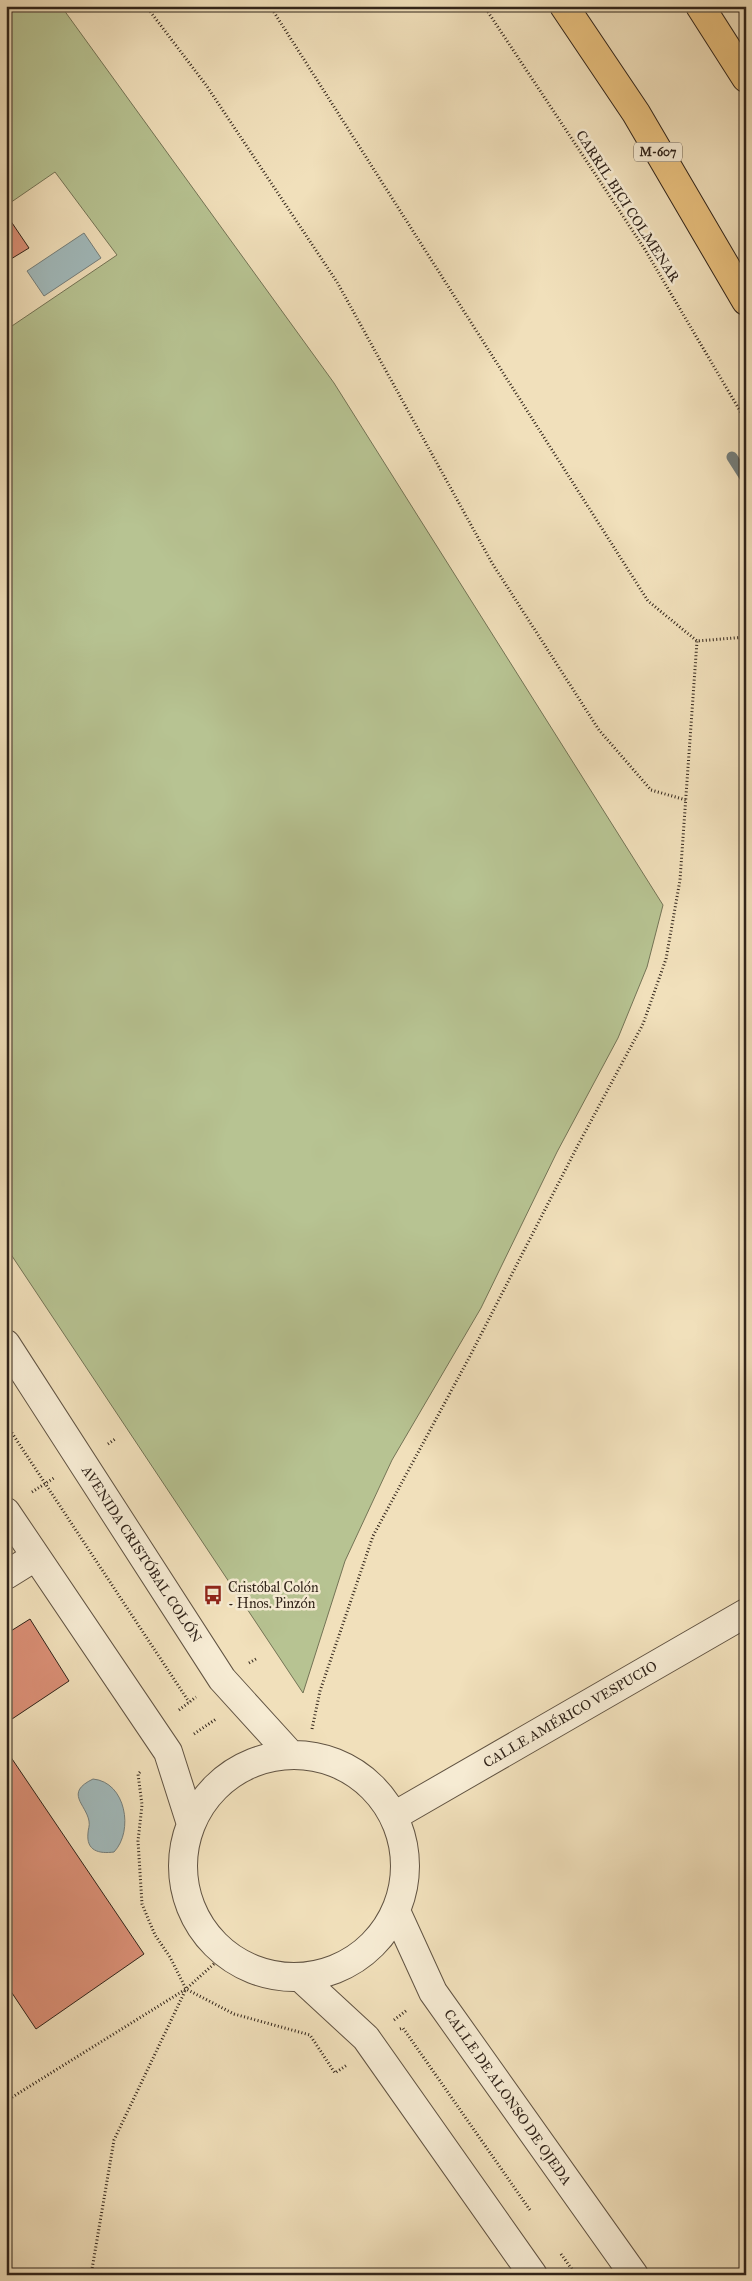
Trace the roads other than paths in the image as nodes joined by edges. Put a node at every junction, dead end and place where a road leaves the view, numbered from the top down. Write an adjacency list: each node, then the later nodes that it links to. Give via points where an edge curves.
1 (564, 6): 4 (highway, M-607, via 636,112)
2 (700, 6): 3 (highway)
3 (746, 78)
4 (746, 301)
5 (6, 1344): 10 (street, AVENIDA CRISTÓBAL COLÓN, via 222,1679)
6 (6, 1512): 7 (street)
7 (36, 1557): 8 (street); 12 (street, via 168,1752)
8 (6, 1575)
9 (746, 1613): 11 (street, CALLE AMÉRICO VESPUCIO)
10 (298, 1756): 11 (street, via 322,1758 351,1771 376,1790); 12 (street, via 259,1761 230,1775 207,1796)
11 (394, 1816): 13 (street, via 404,1847 405,1880)
12 (190, 1824): 14 (street, via 182,1859 186,1895 200,1928 225,1954 248,1968 274,1976)
13 (396, 1912): 14 (street, via 380,1938 358,1958 331,1972); 16 (street, CALLE DE ALONSO DE OJEDA, via 433,1992)
14 (301, 1978): 15 (street, via 366,2038)
15 (533, 2275)
16 (634, 2275)

